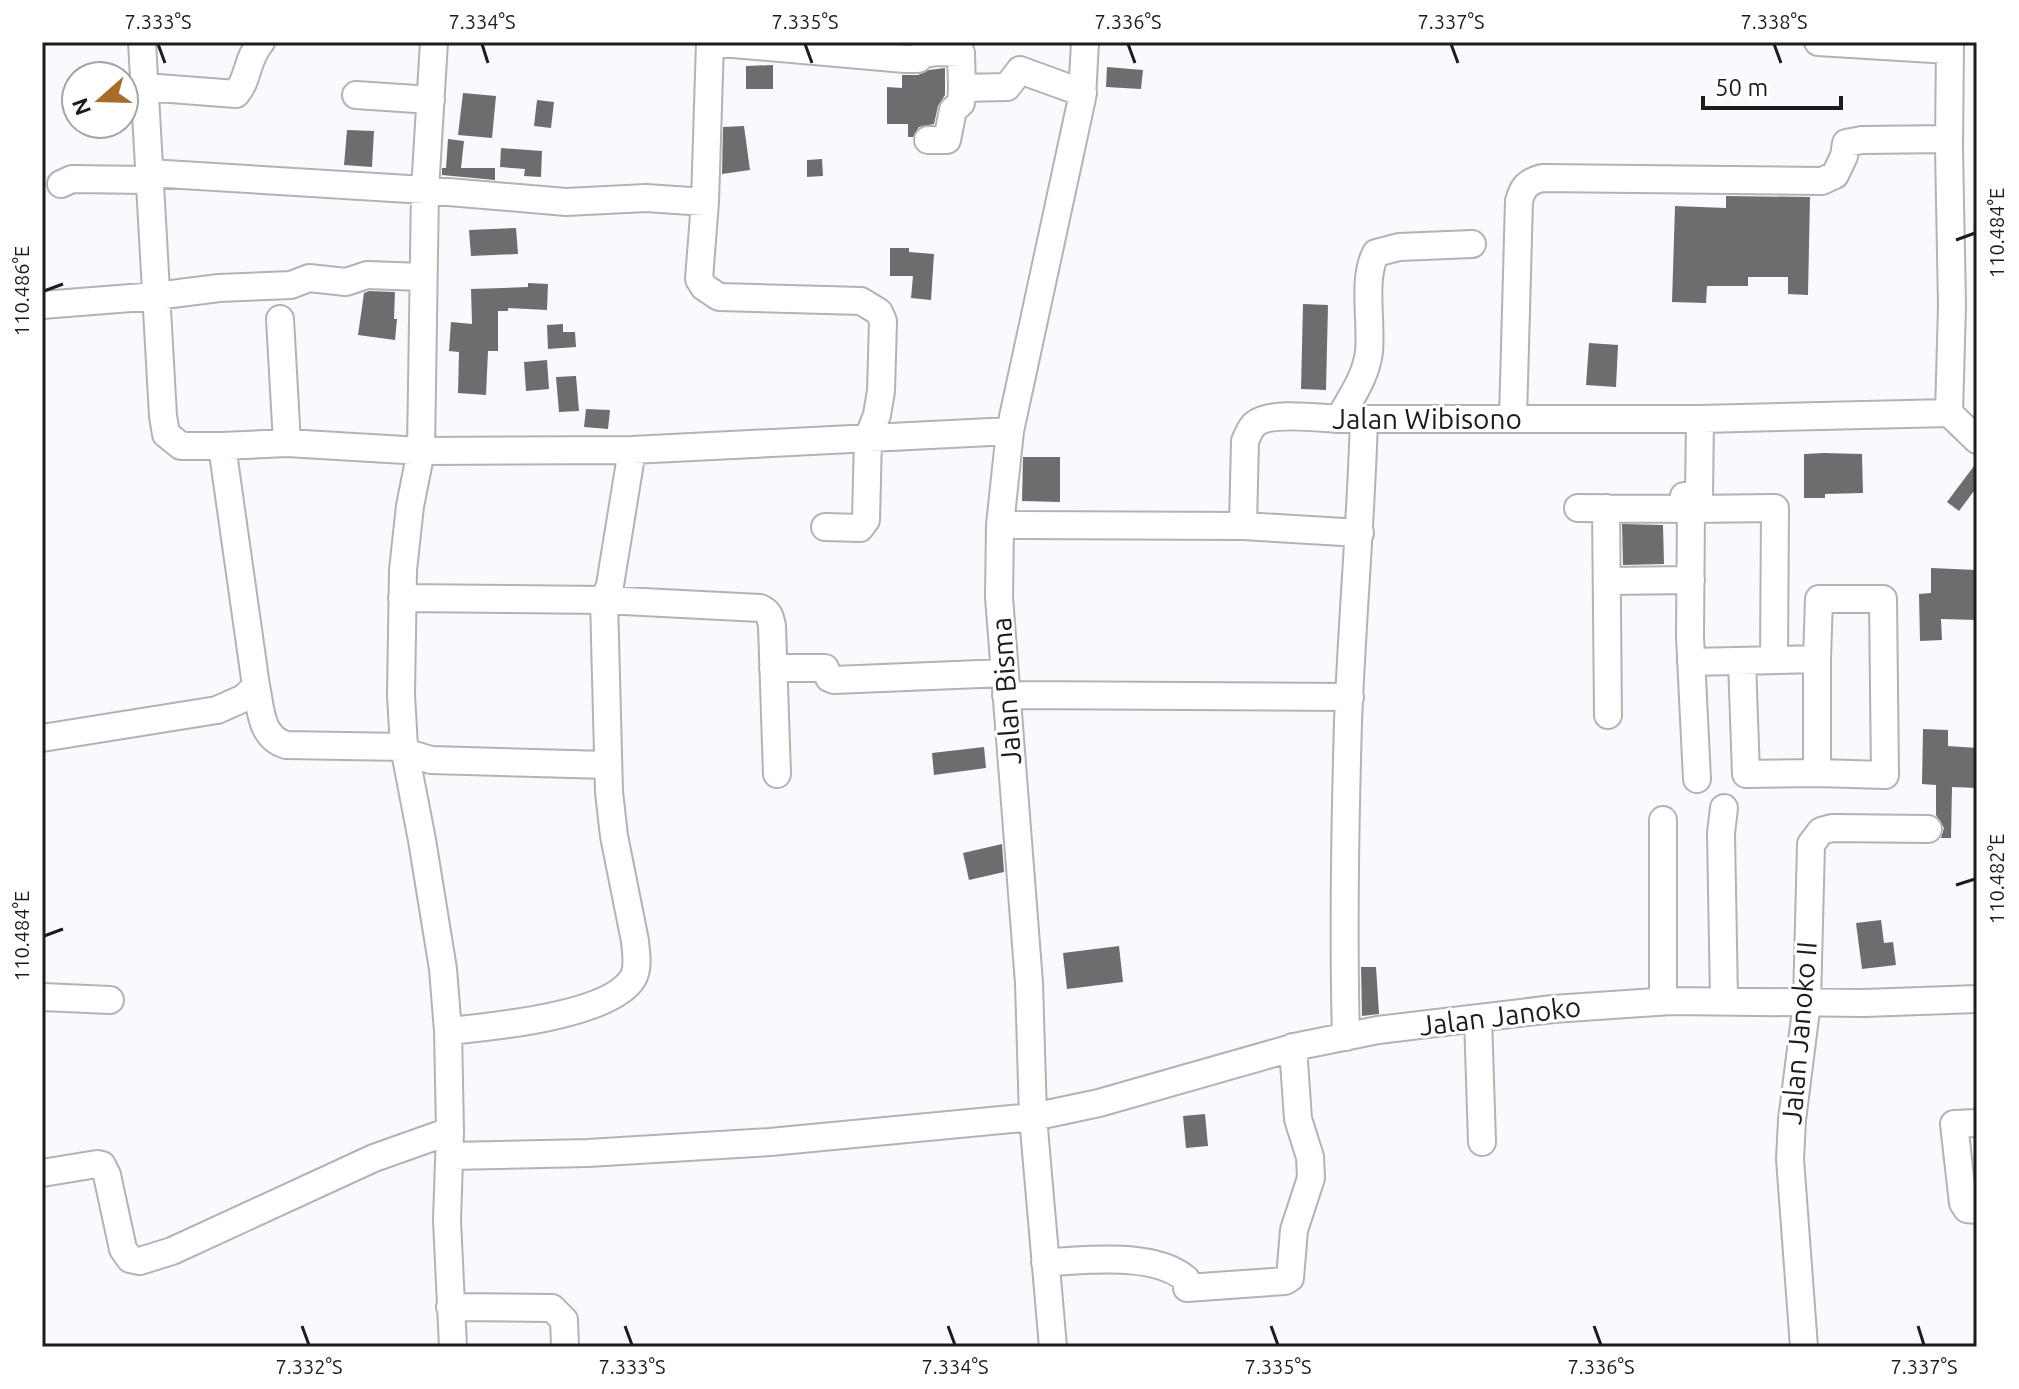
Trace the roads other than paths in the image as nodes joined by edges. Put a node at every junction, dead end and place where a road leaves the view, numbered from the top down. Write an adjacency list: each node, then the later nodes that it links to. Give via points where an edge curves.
1 (142, 42): 7 (street)
2 (261, 42): 7 (street, via 236,94)
3 (434, 42): 11 (street)
4 (1085, 42): 9 (street, Jalan Bisma)
5 (1818, 42): 6 (street)
6 (1950, 46): 12 (street)
7 (145, 87): 14 (street)
8 (962, 88): 9 (street, via 1007,87 1020,70); 13 (street, via 947,140); 17 (street, via 961,53 905,59 710,42)
9 (1083, 93): 27 (street, Jalan Bisma)
10 (356, 95): 11 (street)
11 (431, 100): 16 (street)
12 (1949, 139): 23 (street); 25 (street, via 1846,143 1835,175 1822,181 1531,181 1519,201)
13 (928, 140)
14 (149, 176): 15 (street); 16 (street); 20 (street)
15 (61, 184)
16 (425, 190): 17 (street, via 566,202); 19 (street)
17 (705, 202): 28 (street, via 699,279 710,293 861,301 879,312 881,391)
18 (1472, 244): 24 (street, via 1376,253 1369,282 1365,373)
19 (423, 277): 20 (street, via 367,275 346,282 309,278 291,285); 33 (street)
20 (156, 296): 21 (street); 31 (street, via 166,434 181,446)
21 (42, 305)
22 (280, 319): 30 (street)
23 (1949, 413): 26 (street, Jalan Wibisono); 29 (street)
24 (1351, 419): 25 (street, Jalan Wibisono); 38 (street, Jalan Wibisono, via 1282,417 1255,424 1243,449); 40 (street)
25 (1513, 419): 26 (street, Jalan Wibisono)
26 (1692, 419): 36 (street, via 1699,496)
27 (1010, 431): 28 (street); 37 (street, Jalan Bisma)
28 (868, 438): 32 (street); 39 (street, via 864,525)
29 (1977, 440)
30 (287, 443): 31 (street); 33 (street)
31 (222, 446): 51 (street)
32 (632, 450): 33 (street); 44 (street)
33 (421, 451): 43 (street)
34 (1578, 508): 35 (street)
35 (1606, 508): 36 (street); 42 (street)
36 (1691, 509): 41 (street); 46 (street, via 1775,508)
37 (1000, 525): 38 (street); 50 (street, Jalan Bisma)
38 (1243, 526): 40 (street)
39 (825, 527)
40 (1360, 533): 52 (street)
41 (1691, 580): 42 (street); 48 (street)
42 (1607, 581): 53 (street)
43 (402, 598): 44 (street); 55 (street)
44 (604, 600): 49 (street, via 760,608 771,618); 56 (street)
45 (1817, 659): 46 (street); 57 (street); 57 (street, via 1819,599 1883,599 1885,775)
46 (1774, 660): 47 (street)
47 (1742, 661): 48 (street); 57 (street, via 1746,774)
48 (1691, 662): 59 (street)
49 (773, 668): 50 (street, via 825,668 834,680); 58 (street)
50 (1005, 684): 52 (street); 73 (street, Jalan Bisma, via 1029,983)
51 (256, 686): 54 (street, via 217,710); 55 (street, via 265,729 280,743)
52 (1350, 697): 71 (street)
53 (1608, 715)
54 (42, 738)
55 (404, 747): 56 (street, via 431,760); 70 (street, via 436,922)
56 (607, 765): 70 (street, via 614,836 637,957 635,976 598,1002 527,1022)
57 (1817, 773)
58 (777, 774)
59 (1697, 779)
60 (1724, 808): 66 (street)
61 (1663, 820): 67 (street)
62 (1928, 829): 68 (street, Jalan Janoko II, via 1844,826 1814,836)
63 (42, 997): 65 (street)
64 (1977, 999): 68 (street, Jalan Janoko)
65 (110, 1000)
66 (1724, 1000): 67 (street, Jalan Janoko); 68 (street, Jalan Janoko)
67 (1663, 1001): 69 (street, Jalan Janoko)
68 (1807, 1002): 84 (street, Jalan Janoko II, via 1790,1159)
69 (1478, 1018): 71 (street, Jalan Janoko); 75 (street)
70 (448, 1031): 76 (street)
71 (1346, 1037): 72 (street, Jalan Janoko)
72 (1293, 1047): 73 (street, Jalan Janoko); 79 (street, via 1298,1119 1311,1178 1294,1230 1290,1278 1187,1288 1178,1272 1135,1261)
73 (1033, 1117): 76 (street, Jalan Janoko, via 588,1153); 79 (street, Jalan Bisma)
74 (1977, 1123): 78 (street, via 1954,1124 1963,1203)
75 (1482, 1142)
76 (450, 1144): 77 (street, Jalan Janoko, via 374,1158 140,1261 130,1259 123,1249 102,1165); 80 (street)
77 (42, 1173)
78 (1977, 1210)
79 (1045, 1262): 83 (street, Jalan Bisma)
80 (450, 1307): 81 (street); 82 (street, via 552,1308 564,1320)
81 (453, 1347)
82 (565, 1347)
83 (1053, 1347)
84 (1804, 1347)

